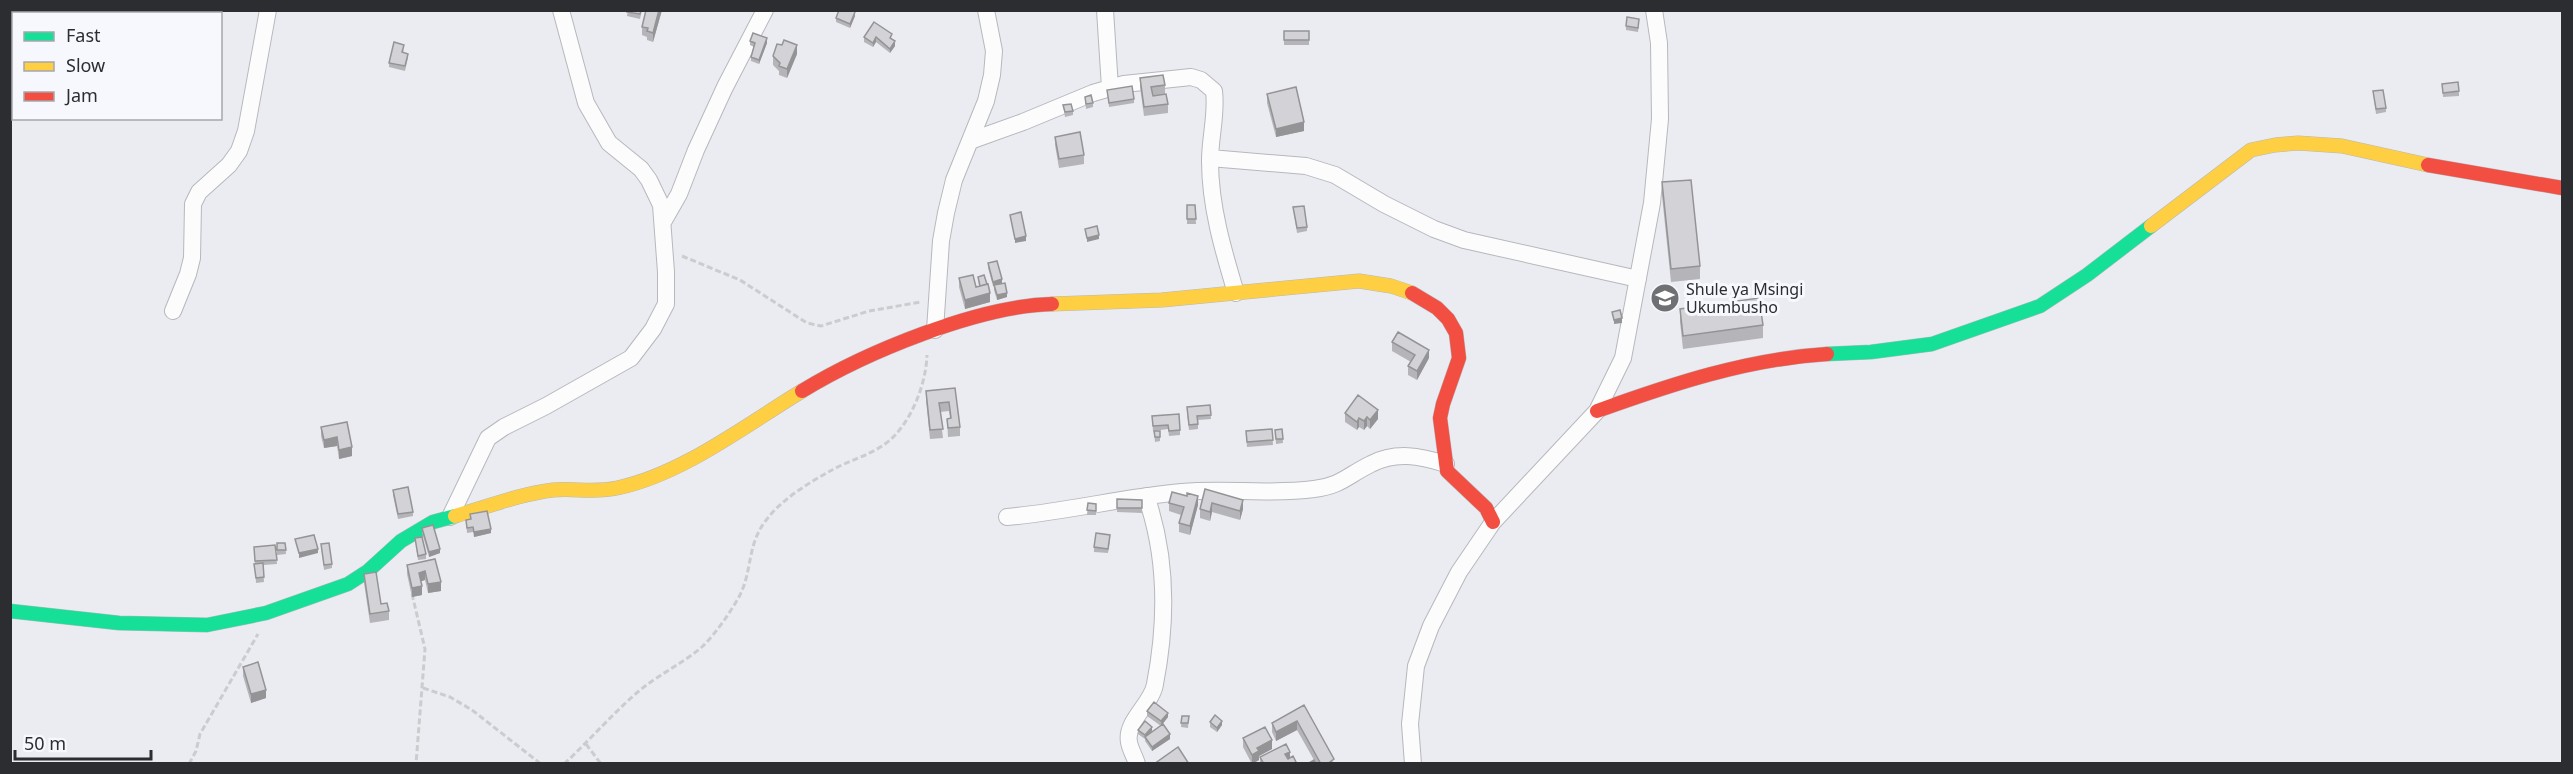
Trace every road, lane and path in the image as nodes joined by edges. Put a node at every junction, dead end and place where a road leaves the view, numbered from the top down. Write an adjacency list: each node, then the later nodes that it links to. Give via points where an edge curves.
1 (268, 10): 16 (street, via 246,131 229,165 199,192 193,204 192,258)
2 (561, 10): 11 (street, via 586,103 609,143 654,186)
3 (765, 10): 11 (street, via 725,87 680,194)
4 (986, 10): 8 (street, via 994,51 992,75)
5 (1105, 10): 7 (street)
6 (1654, 10): 13 (street, via 1659,43 1660,118 1652,203)
7 (1110, 88): 8 (street); 9 (street, via 1163,78 1191,77 1207,83 1215,96)
8 (970, 141): 15 (street, via 946,213)
9 (1210, 158): 13 (street, via 1306,166 1335,175 1384,204 1464,240); 14 (street, via 1213,205)
10 (2562, 188): 18 (street, via 2425,165 2330,143 2268,146 2251,150 2087,275 2040,306 1932,344 1752,363 1671,384)
11 (663, 222): 12 (street)
12 (663, 250): 15 (path, via 740,280 814,325); 21 (street, via 666,304 635,355 488,438)
13 (1638, 279): 18 (street, via 1623,358)
14 (1236, 293): 17 (street, via 1045,304 985,315); 19 (street, via 1381,282 1408,290 1437,308 1450,319 1460,350 1440,412)
15 (937, 299): 17 (street)
16 (173, 311)
17 (932, 331): 21 (street, via 832,373 694,457 649,478 617,488 545,492); 28 (path, via 921,389 896,433 883,446 832,470 768,517 753,541 748,575 737,601 703,646 640,690)
18 (1597, 411): 23 (street)
19 (1446, 464): 20 (street, via 1401,455 1370,464 1339,484 1314,489 1217,489); 23 (street, via 1447,471 1486,508)
20 (1146, 496): 22 (street); 34 (street, via 1160,549 1162,615 1153,693 1130,732)
21 (450, 517): 26 (street, via 408,536 348,584)
22 (1006, 517)
23 (1493, 522): 35 (street, via 1459,572 1416,666 1410,724)
24 (411, 590): 27 (path, via 425,649)
25 (10, 611): 26 (street, via 119,623 207,625)
26 (266, 613): 29 (path, via 255,641 200,734)
27 (423, 688): 30 (path); 31 (path, via 472,710)
28 (586, 744): 32 (path); 33 (path)
29 (189, 764)
30 (417, 764)
31 (541, 764)
32 (564, 764)
33 (601, 764)
34 (1137, 764)
35 (1413, 764)

